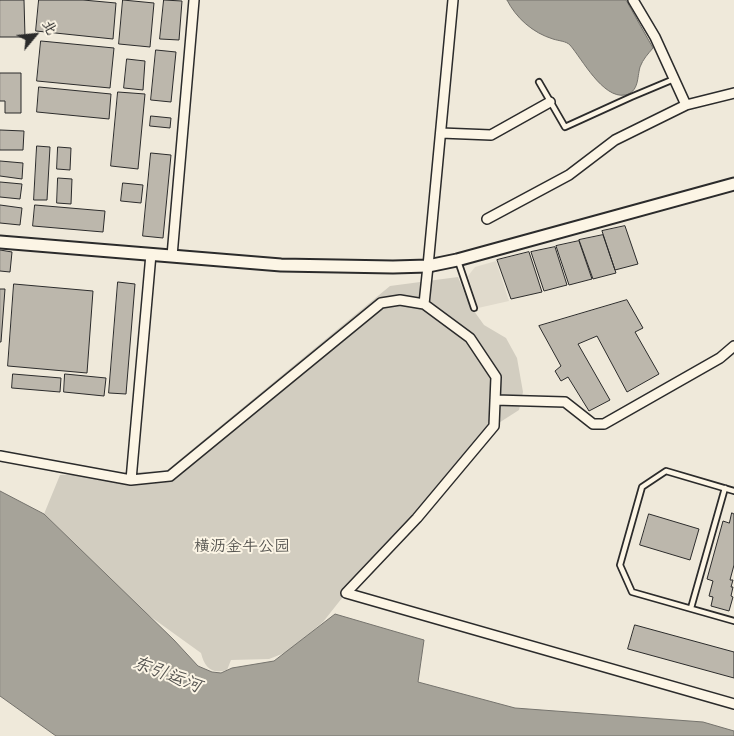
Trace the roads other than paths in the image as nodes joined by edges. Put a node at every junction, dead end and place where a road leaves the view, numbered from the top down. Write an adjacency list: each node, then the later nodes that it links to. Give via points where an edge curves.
1 (194, 0): 14 (street)
2 (453, 0): 9 (street)
3 (633, 0): 4 (street)
4 (674, 79): 7 (lane, via 565,127); 8 (street)
5 (539, 82): 7 (lane)
6 (734, 93): 8 (street)
7 (550, 102): 9 (street, via 491,135)
8 (686, 105): 11 (street, via 615,140 569,175)
9 (441, 133): 16 (street)
10 (734, 184): 15 (street)
11 (486, 219)
12 (0, 242): 13 (street)
13 (150, 254): 14 (street); 22 (street)
14 (172, 256): 16 (street, via 282,265)
15 (457, 260): 16 (street); 18 (lane)
16 (428, 266): 17 (street)
17 (424, 304): 20 (street, via 470,338 496,377); 22 (street, via 400,300 381,303 170,476)
18 (474, 308)
19 (734, 346): 20 (street, via 720,358 604,424 593,424 565,402)
20 (495, 400): 27 (street, via 494,426 417,518 346,593)
21 (0, 456): 22 (street)
22 (130, 480)
23 (724, 488): 24 (lane); 25 (lane); 25 (lane, via 666,471 642,487 629,530 620,565 632,592)
24 (734, 490)
25 (691, 608): 26 (lane)
26 (734, 621)
27 (734, 704)

